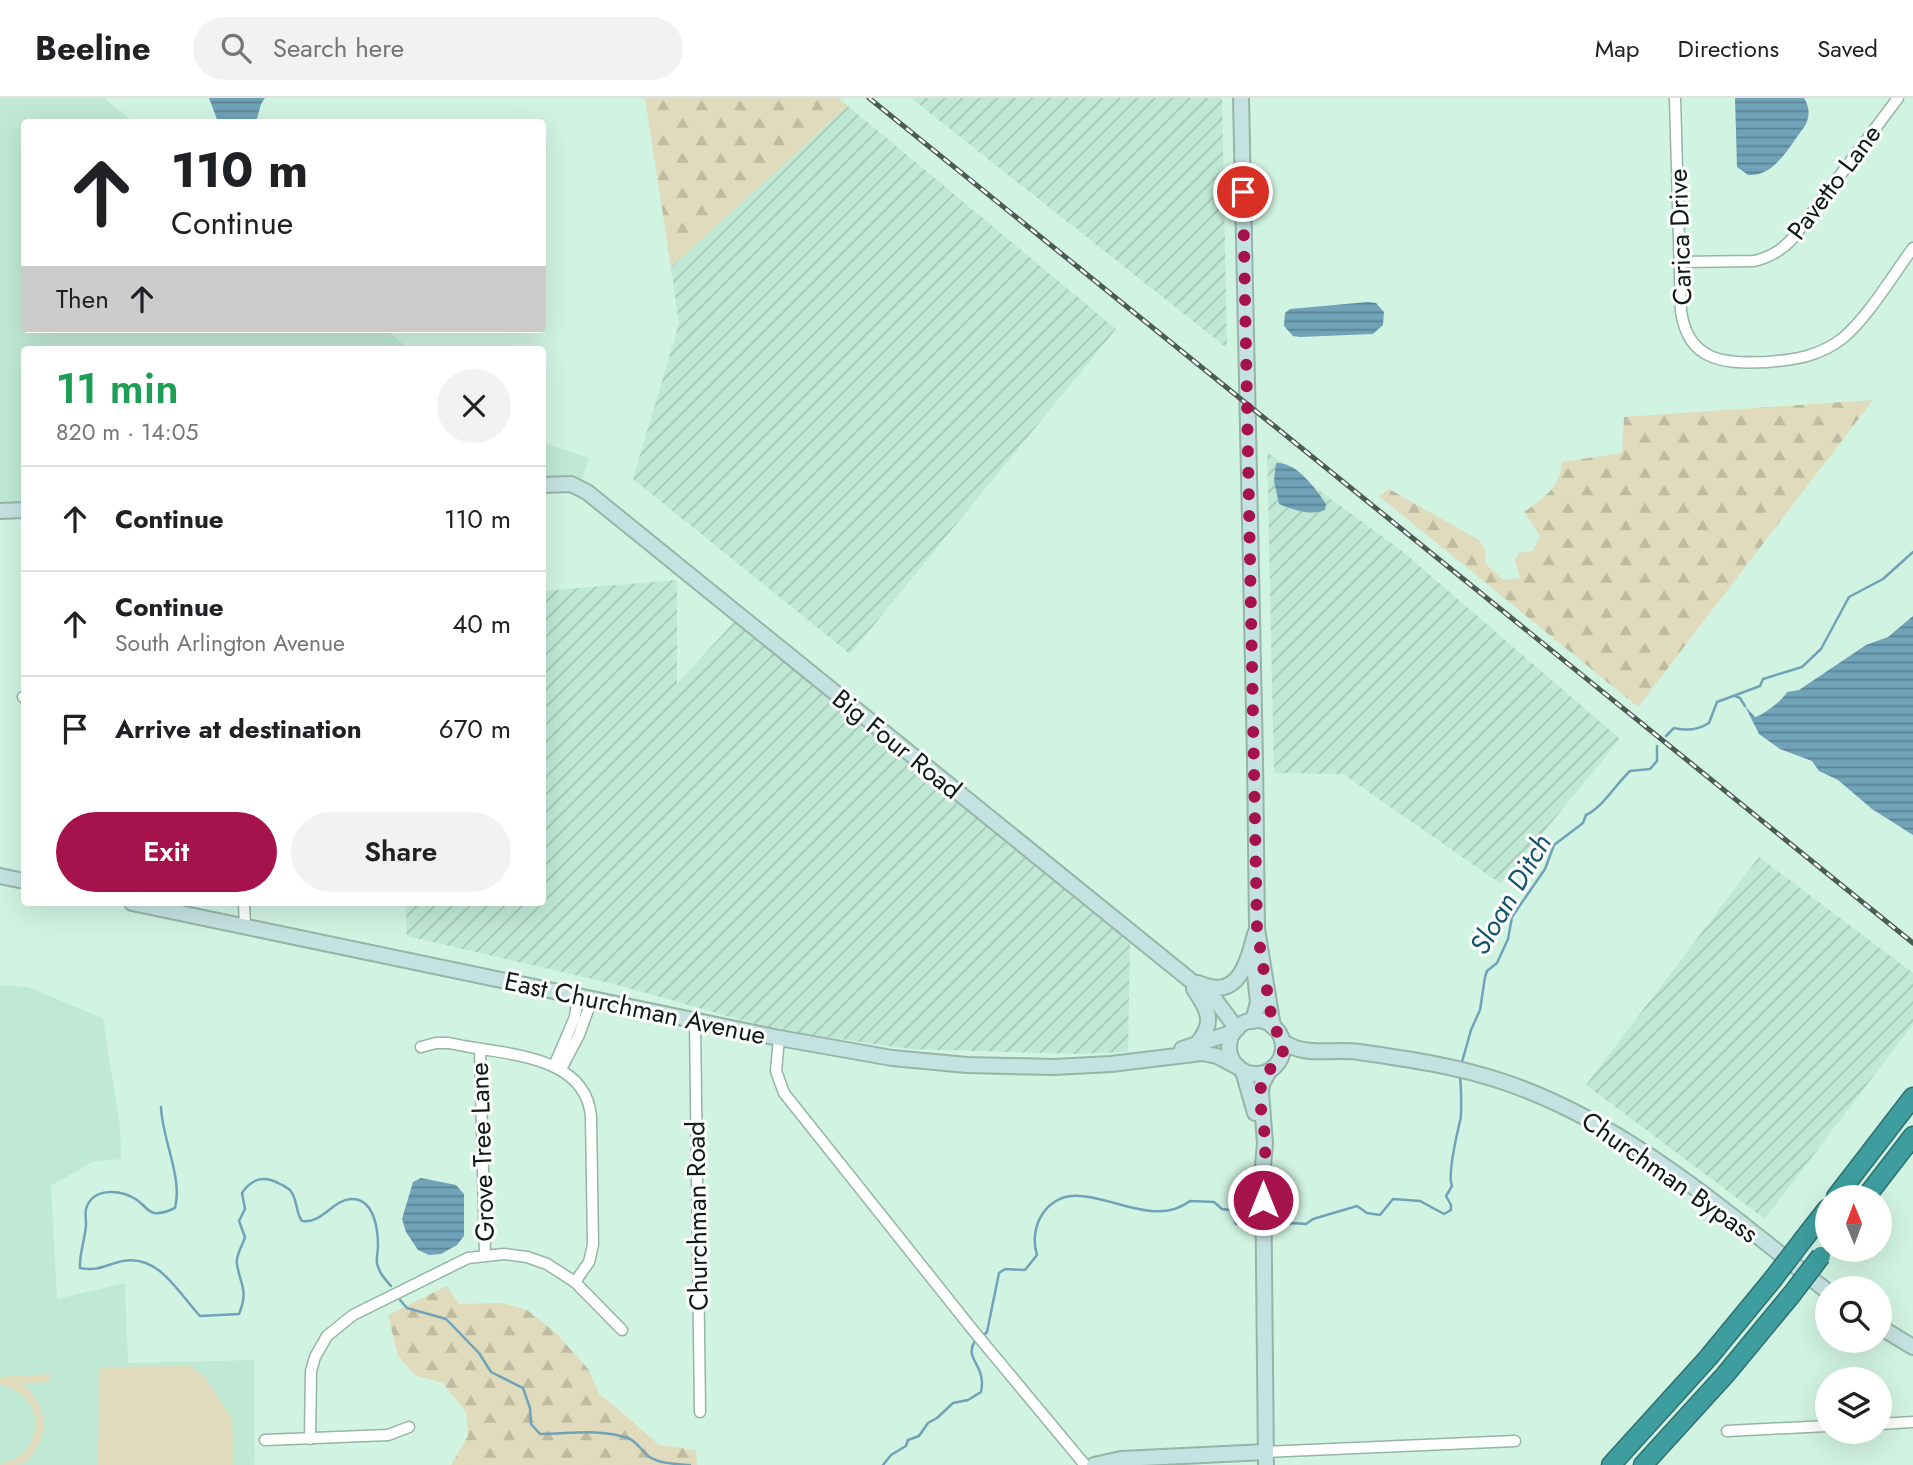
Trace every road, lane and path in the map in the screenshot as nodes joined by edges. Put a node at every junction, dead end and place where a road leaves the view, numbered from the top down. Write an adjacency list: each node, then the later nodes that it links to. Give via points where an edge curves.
1 (1241, 98): 14 (street)
2 (1675, 98): 5 (street, Carica Drive)
3 (1898, 98): 5 (street, Pavetto Lane, via 1781,250 1754,261)
4 (1913, 248): 5 (street, Carica Drive, via 1842,339 1786,361 1735,364 1699,348 1685,328 1681,311)
5 (1680, 262)
6 (546, 485): 16 (street, Big Four Road, via 578,486)
7 (21, 510): 8 (street)
8 (0, 511)
9 (0, 876): 10 (street)
10 (21, 880)
11 (244, 906): 13 (street)
12 (168, 907): 13 (street, East Churchman Avenue)
13 (245, 926): 17 (street, East Churchman Avenue)
14 (1257, 929): 15 (street); 21 (street)
15 (1252, 946): 16 (street, via 1245,968 1229,985 1213,989); 20 (street, via 1258,1002)
16 (1188, 979): 18 (street, Big Four Road); 25 (street, via 1209,1019 1207,1032)
17 (585, 997): 19 (street, East Churchman Avenue); 30 (street)
18 (1216, 1001): 20 (street, Big Four Road); 22 (street, Big Four Road)
19 (695, 1020): 23 (street, East Churchman Avenue); 46 (street, Churchman Road)
20 (1252, 1021): 21 (street); 22 (street)
21 (1273, 1027): 24 (street)
22 (1236, 1031): 25 (street); 32 (street, via 1230,1054)
23 (779, 1038): 29 (street, via 892,1058 967,1065); 56 (street, East Churchman Avenue, via 776,1071 783,1093)
24 (1282, 1041): 28 (street, Churchman Bypass, via 1298,1051); 31 (street, via 1282,1054)
25 (1197, 1044): 29 (street)
26 (421, 1047): 27 (street, via 449,1043)
27 (480, 1049): 30 (street); 39 (street, Grove Tree Lane)
28 (1381, 1056): 31 (street, Churchman Bypass, via 1291,1060); 42 (street, Churchman Bypass, via 1492,1077 1571,1108 1641,1150)
29 (1111, 1063): 32 (street, via 1202,1053)
30 (557, 1068): 41 (street, via 579,1083 591,1117 593,1250)
31 (1272, 1068): 32 (street, via 1256,1074); 35 (street, via 1261,1092)
32 (1241, 1069): 35 (street, via 1253,1102)
33 (1913, 1097): 36 (highway)
34 (1913, 1136): 37 (highway)
35 (1263, 1166): 55 (street)
36 (1845, 1185)
37 (1875, 1185)
38 (1815, 1224): 58 (highway, bridge, via 1708,1358)
39 (485, 1255): 41 (street, via 527,1257); 52 (street, via 453,1264 353,1315 327,1336 311,1371)
40 (1816, 1262): 59 (highway, bridge, via 1725,1375)
41 (575, 1282): 43 (street)
42 (1815, 1282)
43 (622, 1330)
44 (1892, 1334): 45 (street)
45 (1913, 1347)
46 (700, 1412)
47 (1913, 1422): 48 (street)
48 (1892, 1423)
49 (409, 1427): 52 (street, via 388,1435)
50 (1815, 1427): 51 (street)
51 (1727, 1432)
52 (310, 1439): 53 (street)
53 (265, 1440)
54 (1515, 1441): 55 (street)
55 (1266, 1459): 57 (street, via 1121,1459)
56 (1085, 1465)
57 (1094, 1465)
58 (1611, 1465)
59 (1643, 1465)

